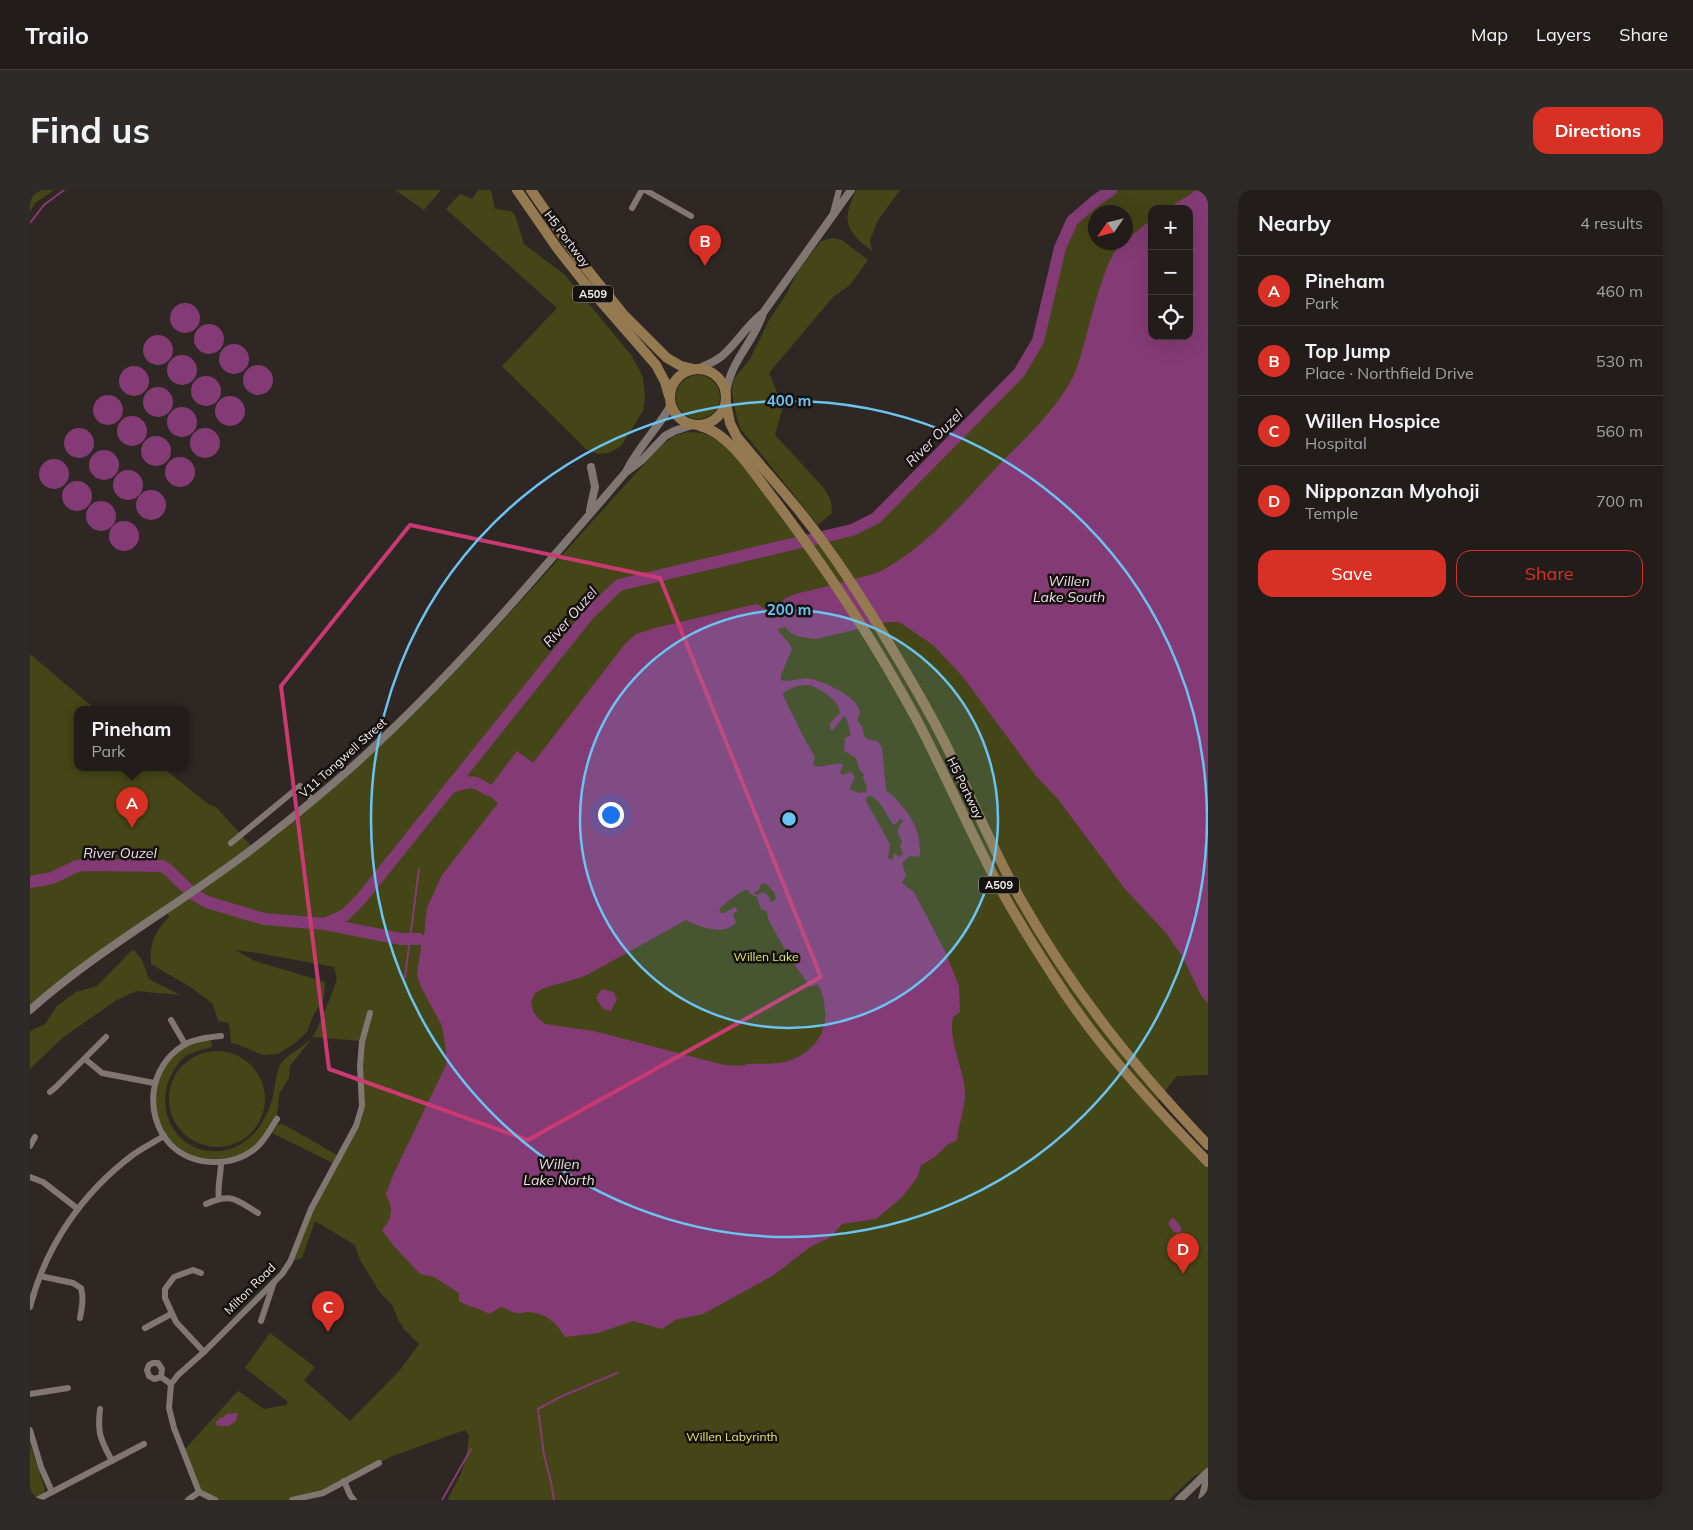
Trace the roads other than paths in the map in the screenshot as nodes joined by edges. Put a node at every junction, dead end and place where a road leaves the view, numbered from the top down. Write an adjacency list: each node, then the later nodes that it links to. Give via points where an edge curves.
1 (517, 190): 12 (main road, H5 Portway / A509, via 583,281 656,366)
2 (531, 190): 10 (main road, H5 Portway / A509, via 578,258 623,314 667,358)
3 (643, 190): 6 (street); 7 (street)
4 (839, 190): 8 (street)
5 (851, 190): 8 (street)
6 (632, 208)
7 (690, 216)
8 (831, 219): 9 (street)
9 (763, 313): 10 (street, via 720,357); 11 (street, via 759,327 732,369)
10 (696, 369): 11 (main road, A509, via 717,376); 12 (main road, via 677,378 670,390)
11 (726, 398): 13 (main road, via 717,419 709,424); 14 (main road, H5 Portway / A509)
12 (670, 401): 13 (main road, A509, via 679,418); 17 (street, V11 Tongwell Street, via 663,419 636,453)
13 (696, 425): 14 (main road, H5 Portway / A509); 17 (street, V11 Tongwell Street, via 665,436)
14 (733, 441): 15 (main road, H5 Portway / A509)
15 (745, 455): 33 (main road, H5 Portway / A509, via 800,512 847,576 894,651 942,737 1002,864 1064,970 1152,1085); 36 (main road, H5 Portway / A509, via 837,587 882,659 932,750 990,870 1025,932 1072,1004 1104,1048)
16 (591, 467): 18 (street, via 595,487)
17 (626, 472): 18 (street, V11 Tongwell Street)
18 (590, 512): 19 (street, V11 Tongwell Street, via 451,669 380,741)
19 (313, 800): 20 (street, via 300,786); 21 (street, V11 Tongwell Street, via 268,837 75,973)
20 (231, 842)
21 (30, 1010)
22 (370, 1013): 44 (street, Milton Road, via 362,1042 362,1106 356,1126 311,1209 290,1262)
23 (171, 1020): 26 (street)
24 (221, 1036): 26 (street)
25 (106, 1037): 27 (street)
26 (185, 1044): 28 (street, via 165,1062)
27 (85, 1059): 28 (street, via 102,1073); 29 (street)
28 (154, 1083): 31 (street, via 153,1108)
29 (50, 1092)
30 (277, 1119): 35 (street, via 252,1152)
31 (164, 1136): 35 (street, via 171,1145 191,1157); 40 (street, via 113,1172)
32 (35, 1137): 34 (street)
33 (1208, 1145)
34 (30, 1146)
35 (221, 1162): 38 (street, via 217,1188)
36 (1208, 1162)
37 (30, 1177): 40 (street, via 43,1182)
38 (219, 1199): 39 (street); 41 (street, via 232,1197)
39 (206, 1204)
40 (78, 1209): 43 (street, via 52,1247)
41 (258, 1213)
42 (200, 1273): 47 (street, via 193,1270 180,1274 165,1289)
43 (40, 1276): 45 (street); 48 (street, via 73,1283 81,1288 83,1305)
44 (274, 1281): 49 (street); 51 (street, Milton Road)
45 (31, 1296): 46 (street)
46 (30, 1307)
47 (172, 1314): 50 (street); 51 (street)
48 (80, 1318)
49 (261, 1321)
50 (145, 1328)
51 (204, 1352): 53 (street, Milton Road)
52 (160, 1377): 53 (street)
53 (171, 1384): 65 (street, via 169,1408 174,1428)
54 (68, 1388): 55 (street)
55 (30, 1394)
56 (100, 1410): 59 (street, via 100,1438)
57 (30, 1430): 64 (street)
58 (144, 1444): 59 (street)
59 (112, 1461): 64 (street)
60 (379, 1463): 63 (street)
61 (1208, 1472): 66 (street)
62 (1208, 1476): 72 (street)
63 (344, 1481): 70 (street, via 323,1493); 71 (street)
64 (52, 1492): 67 (street)
65 (199, 1492): 68 (street); 69 (street)
66 (1183, 1499)
67 (38, 1500)
68 (188, 1500)
69 (215, 1500)
70 (292, 1500)
71 (354, 1500)
72 (1202, 1500)

